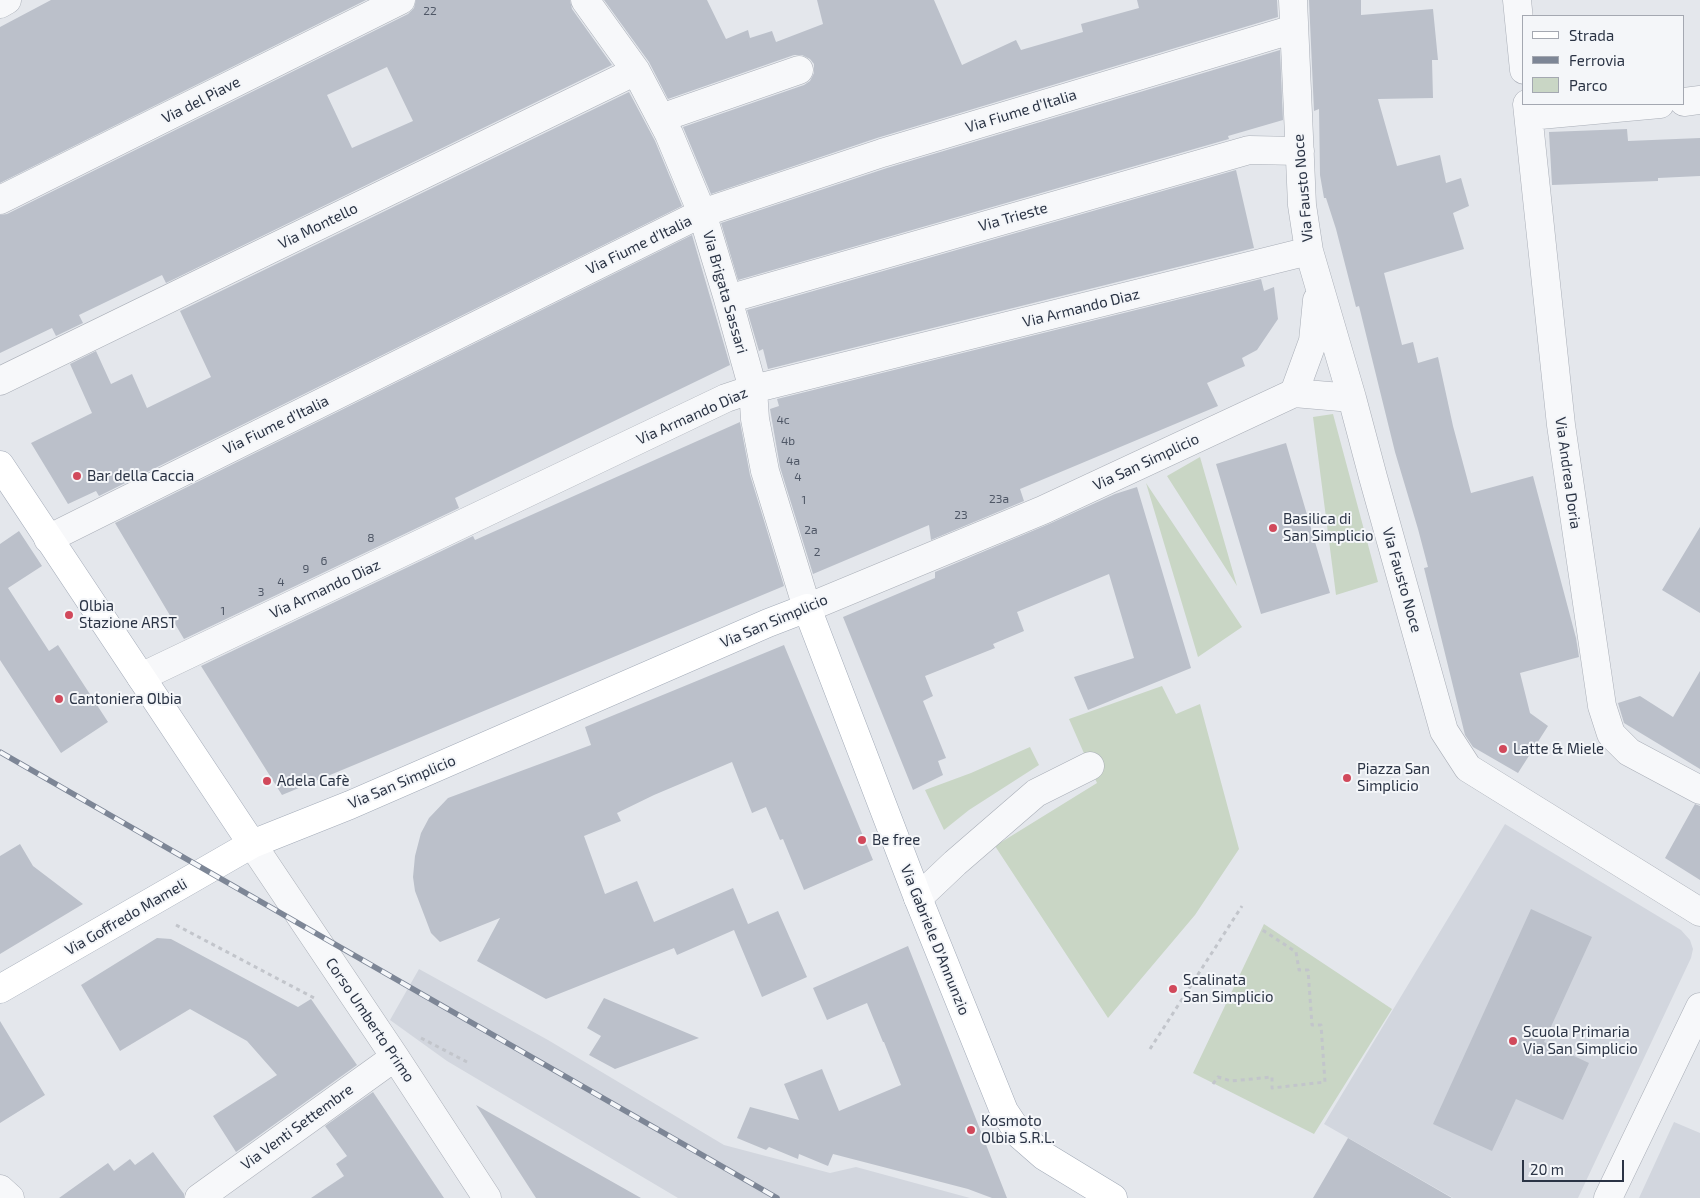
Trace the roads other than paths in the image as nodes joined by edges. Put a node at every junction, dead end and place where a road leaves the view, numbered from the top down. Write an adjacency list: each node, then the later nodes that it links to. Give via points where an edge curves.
1 (7, 0): 6 (street)
2 (401, 0): 17 (street, Via del Piave)
3 (585, 0): 10 (street, Via Brigata Sassari)
4 (1293, 0): 7 (street, Via Fausto Noce)
5 (1516, 0): 8 (street)
6 (0, 4)
7 (1294, 29): 16 (street, Via Fausto Noce); 18 (street, Via Fiume d'Italia, via 882,153)
8 (1522, 52)
9 (799, 70): 15 (street)
10 (636, 71): 15 (street, Via Brigata Sassari); 22 (street, Via Montello)
11 (1700, 100): 12 (street)
12 (1685, 102)
13 (1638, 105): 14 (street)
14 (1528, 110): 31 (street, Via Andrea Doria, via 1560,425 1602,706 1611,734 1629,752)
15 (661, 118): 18 (street, Via Brigata Sassari)
16 (1300, 151): 19 (street, Via Fausto Noce, via 1302,205); 21 (street, Via Trieste, via 1249,150)
17 (0, 200)
18 (702, 213): 21 (street, Via Brigata Sassari); 27 (street, Via Fiume d'Italia)
19 (1309, 251): 20 (street, Via Fausto Noce); 23 (street, Via Armando Diaz)
20 (1318, 286): 24 (street, via 1313,341); 25 (street, Via Fausto Noce)
21 (728, 299): 23 (street, Via Brigata Sassari)
22 (0, 381)
23 (753, 389): 28 (street, Via Brigata Sassari, via 765,471); 29 (street, Via Armando Diaz, via 726,398)
24 (1294, 393): 25 (street, Via San Simplicio); 28 (street, Via San Simplicio, via 1043,510)
25 (1352, 398): 34 (street, Via Fausto Noce, via 1444,732 1468,768)
26 (0, 465): 27 (main road)
27 (48, 539): 29 (main road)
28 (807, 608): 32 (main road, Via San Simplicio); 33 (main road, Via Gabriele D'Annunzio)
29 (141, 677): 32 (main road)
30 (1090, 766): 33 (street, via 1036,793)
31 (1700, 790)
32 (252, 844): 35 (main road, Via Goffredo Mameli); 37 (street, Corso Umberto Primo)
33 (918, 898): 42 (main road, Via Gabriele D'Annunzio, via 1004,1111 1020,1135 1044,1156)
34 (1700, 912)
35 (0, 989)
36 (1700, 1007): 43 (street)
37 (395, 1057): 40 (street, Via Venti Settembre); 41 (street, Corso Umberto Primo)
38 (0, 1189): 39 (street)
39 (10, 1198)
40 (199, 1198)
41 (487, 1198)
42 (1112, 1198)
43 (1608, 1198)

